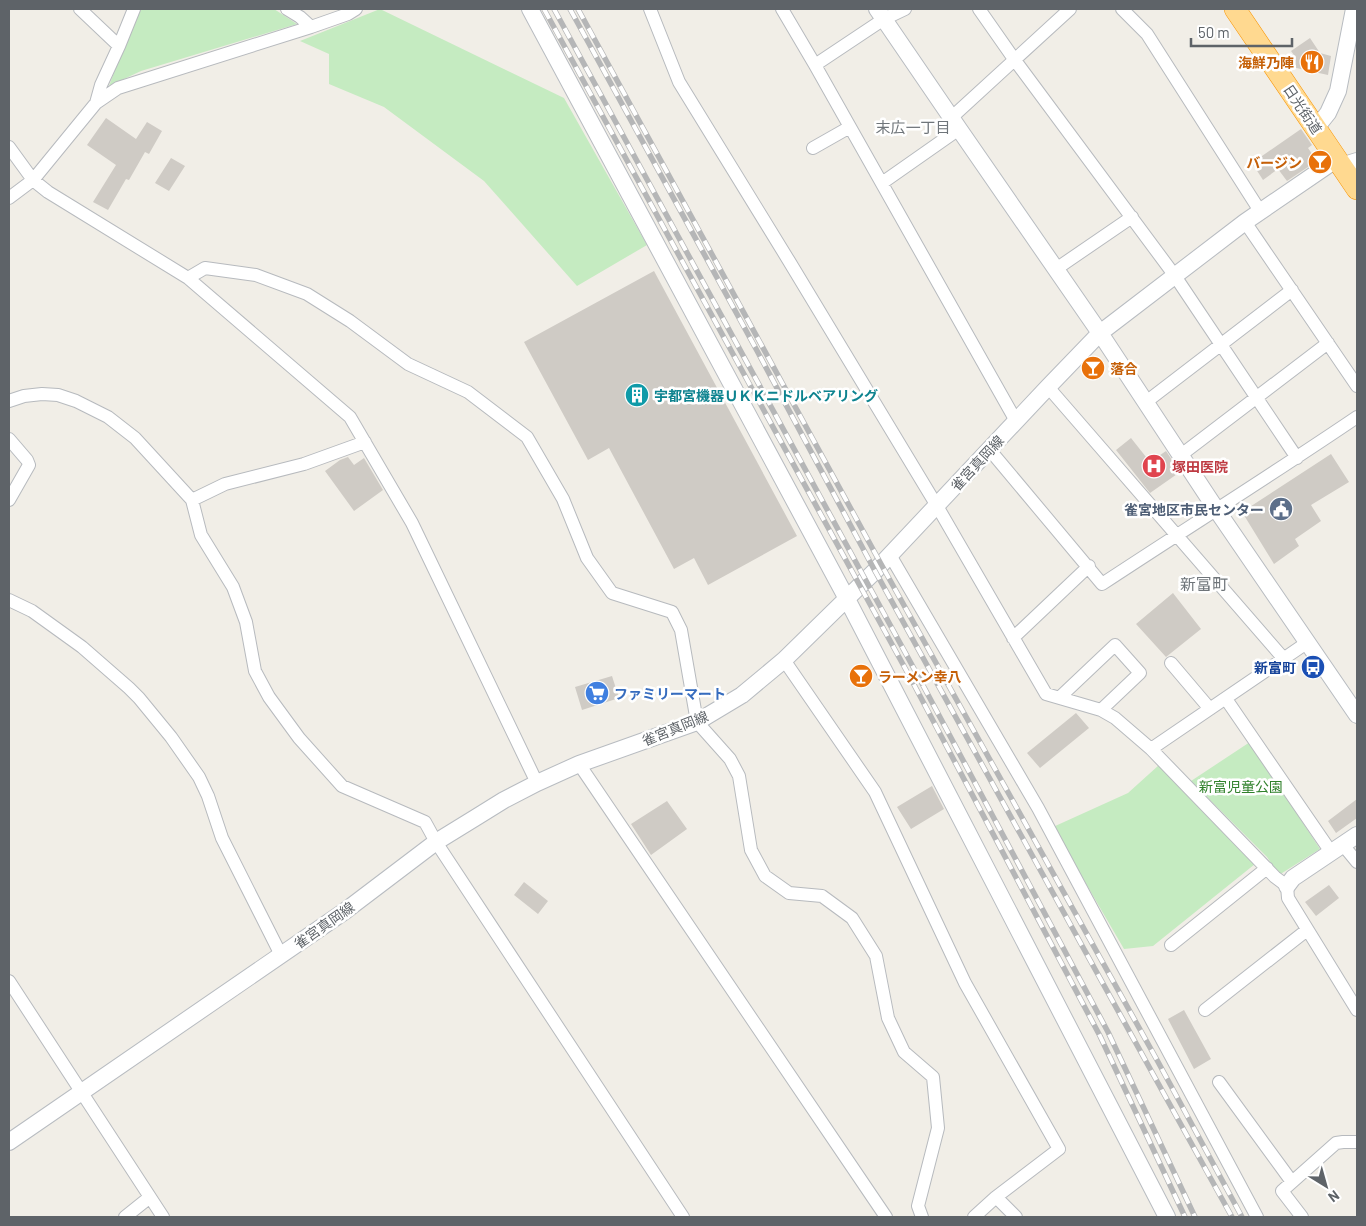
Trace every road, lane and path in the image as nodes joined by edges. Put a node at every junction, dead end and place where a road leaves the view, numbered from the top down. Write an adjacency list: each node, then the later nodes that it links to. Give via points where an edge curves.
1 (80, 9): 16 (street)
2 (134, 9): 16 (street)
3 (287, 9): 15 (street)
4 (356, 9): 15 (street)
5 (530, 9): 59 (street)
6 (650, 9): 54 (street, via 679,82)
7 (782, 9): 18 (street)
8 (905, 9): 14 (street)
9 (979, 9): 17 (street)
10 (1070, 9): 17 (street)
11 (1122, 9): 30 (street, via 1147,34)
12 (1235, 9): 22 (highway, 日光街道)
13 (1354, 9): 22 (street, via 1338,91 1328,113)
14 (881, 14): 18 (street); 20 (street)
15 (311, 27): 19 (street, via 118,88)
16 (119, 46): 19 (street)
17 (1014, 59): 20 (street); 31 (street)
18 (816, 65): 21 (street)
19 (96, 103): 26 (street)
20 (955, 124): 27 (street); 33 (street)
21 (850, 127): 24 (street); 27 (street)
22 (1316, 128): 25 (highway, 日光街道)
23 (9, 147): 26 (street)
24 (813, 148)
25 (1345, 162): 28 (highway, 日光街道); 30 (street, 雀宮真岡線)
26 (33, 180): 29 (street); 35 (street)
27 (882, 183): 46 (street)
28 (1357, 189)
29 (9, 198)
30 (1260, 211): 32 (street, 雀宮真岡線)
31 (1132, 218): 33 (street); 34 (street)
32 (1245, 222): 34 (street, 雀宮真岡線); 36 (street)
33 (1056, 269): 37 (street)
34 (1175, 276): 37 (street, 雀宮真岡線); 39 (street)
35 (188, 278): 48 (street, via 350,417); 71 (street, via 205,268 256,275 307,294 408,364 468,392 527,436 563,499 587,558 612,593 672,612 681,630)
36 (1292, 290): 38 (street); 39 (street)
37 (1100, 333): 41 (street, 雀宮真岡線); 44 (street)
38 (1328, 343): 40 (street); 42 (street)
39 (1221, 344): 42 (street); 44 (street)
40 (1357, 386)
41 (1048, 387): 46 (street, 雀宮真岡線); 56 (street)
42 (1256, 397): 50 (street); 51 (street)
43 (9, 402): 53 (street, via 24,396 58,395 108,416 134,438)
44 (1146, 402): 50 (street)
45 (1357, 417): 51 (street)
46 (1016, 421): 49 (street, 雀宮真岡線)
47 (9, 439): 52 (street, via 29,465)
48 (365, 442): 53 (street, via 304,464 224,484); 74 (street, via 412,523)
49 (989, 449): 54 (street, 雀宮真岡線); 58 (street)
50 (1181, 455): 55 (street)
51 (1297, 458): 55 (street)
52 (9, 500)
53 (192, 500): 76 (street, via 201,535 233,587 246,622 255,670 269,697 299,738 342,786 425,822)
54 (937, 506): 57 (street, 雀宮真岡線); 61 (street)
55 (1216, 509): 56 (street); 62 (street)
56 (1177, 535): 58 (street, via 1102,584); 63 (street)
57 (890, 555): 59 (street, 雀宮真岡線); 102 (street, via 1038,808)
58 (1088, 566): 61 (street)
59 (848, 599): 64 (street, 雀宮真岡線); 101 (street)
60 (9, 600): 83 (street, via 32,611 82,647 139,698 171,737 199,777 222,838)
61 (1013, 638): 66 (street, via 1046,694)
62 (1308, 642): 63 (street); 70 (street)
63 (1284, 659): 67 (street)
64 (784, 660): 71 (street, 雀宮真岡線, via 742,695); 93 (street, via 876,792 965,983 1058,1149)
65 (1171, 663): 68 (street)
66 (1060, 698): 69 (street); 69 (street, via 1114,645 1140,673)
67 (1226, 699): 68 (street); 77 (street)
68 (1210, 709): 72 (street)
69 (1101, 710): 72 (street)
70 (1357, 715)
71 (697, 722): 73 (street, 雀宮真岡線); 98 (street, via 730,759 739,776 751,850 765,876 789,893 822,896 852,918 876,956 888,1018 904,1052 933,1077 938,1128 918,1206)
72 (1151, 750): 79 (street)
73 (579, 764): 74 (street, 雀宮真岡線); 97 (street)
74 (537, 783): 76 (street, 雀宮真岡線)
75 (1357, 835): 77 (street)
76 (436, 842): 83 (street, 雀宮真岡線); 96 (street)
77 (1337, 848): 78 (street); 80 (street, via 1293,878)
78 (1357, 862)
79 (1267, 868): 80 (street); 82 (street)
80 (1287, 886): 81 (street, via 1288,898)
81 (1307, 930): 85 (street); 86 (street)
82 (1171, 945)
83 (281, 955): 88 (street, 雀宮真岡線)
84 (9, 981): 88 (street)
85 (1206, 1010)
86 (1357, 1010)
87 (1219, 1082): 91 (street)
88 (81, 1092): 89 (street, 雀宮真岡線); 92 (street)
89 (9, 1142)
90 (1357, 1142): 91 (street, via 1336,1143)
91 (1292, 1182): 103 (street, via 1282,1191)
92 (150, 1197): 94 (street); 95 (street)
93 (996, 1197): 99 (street); 100 (street)
94 (125, 1217)
95 (163, 1217)
96 (683, 1217)
97 (886, 1217)
98 (922, 1217)
99 (974, 1217)
100 (1016, 1217)
101 (1167, 1217)
102 (1257, 1217)
103 (1302, 1217)

